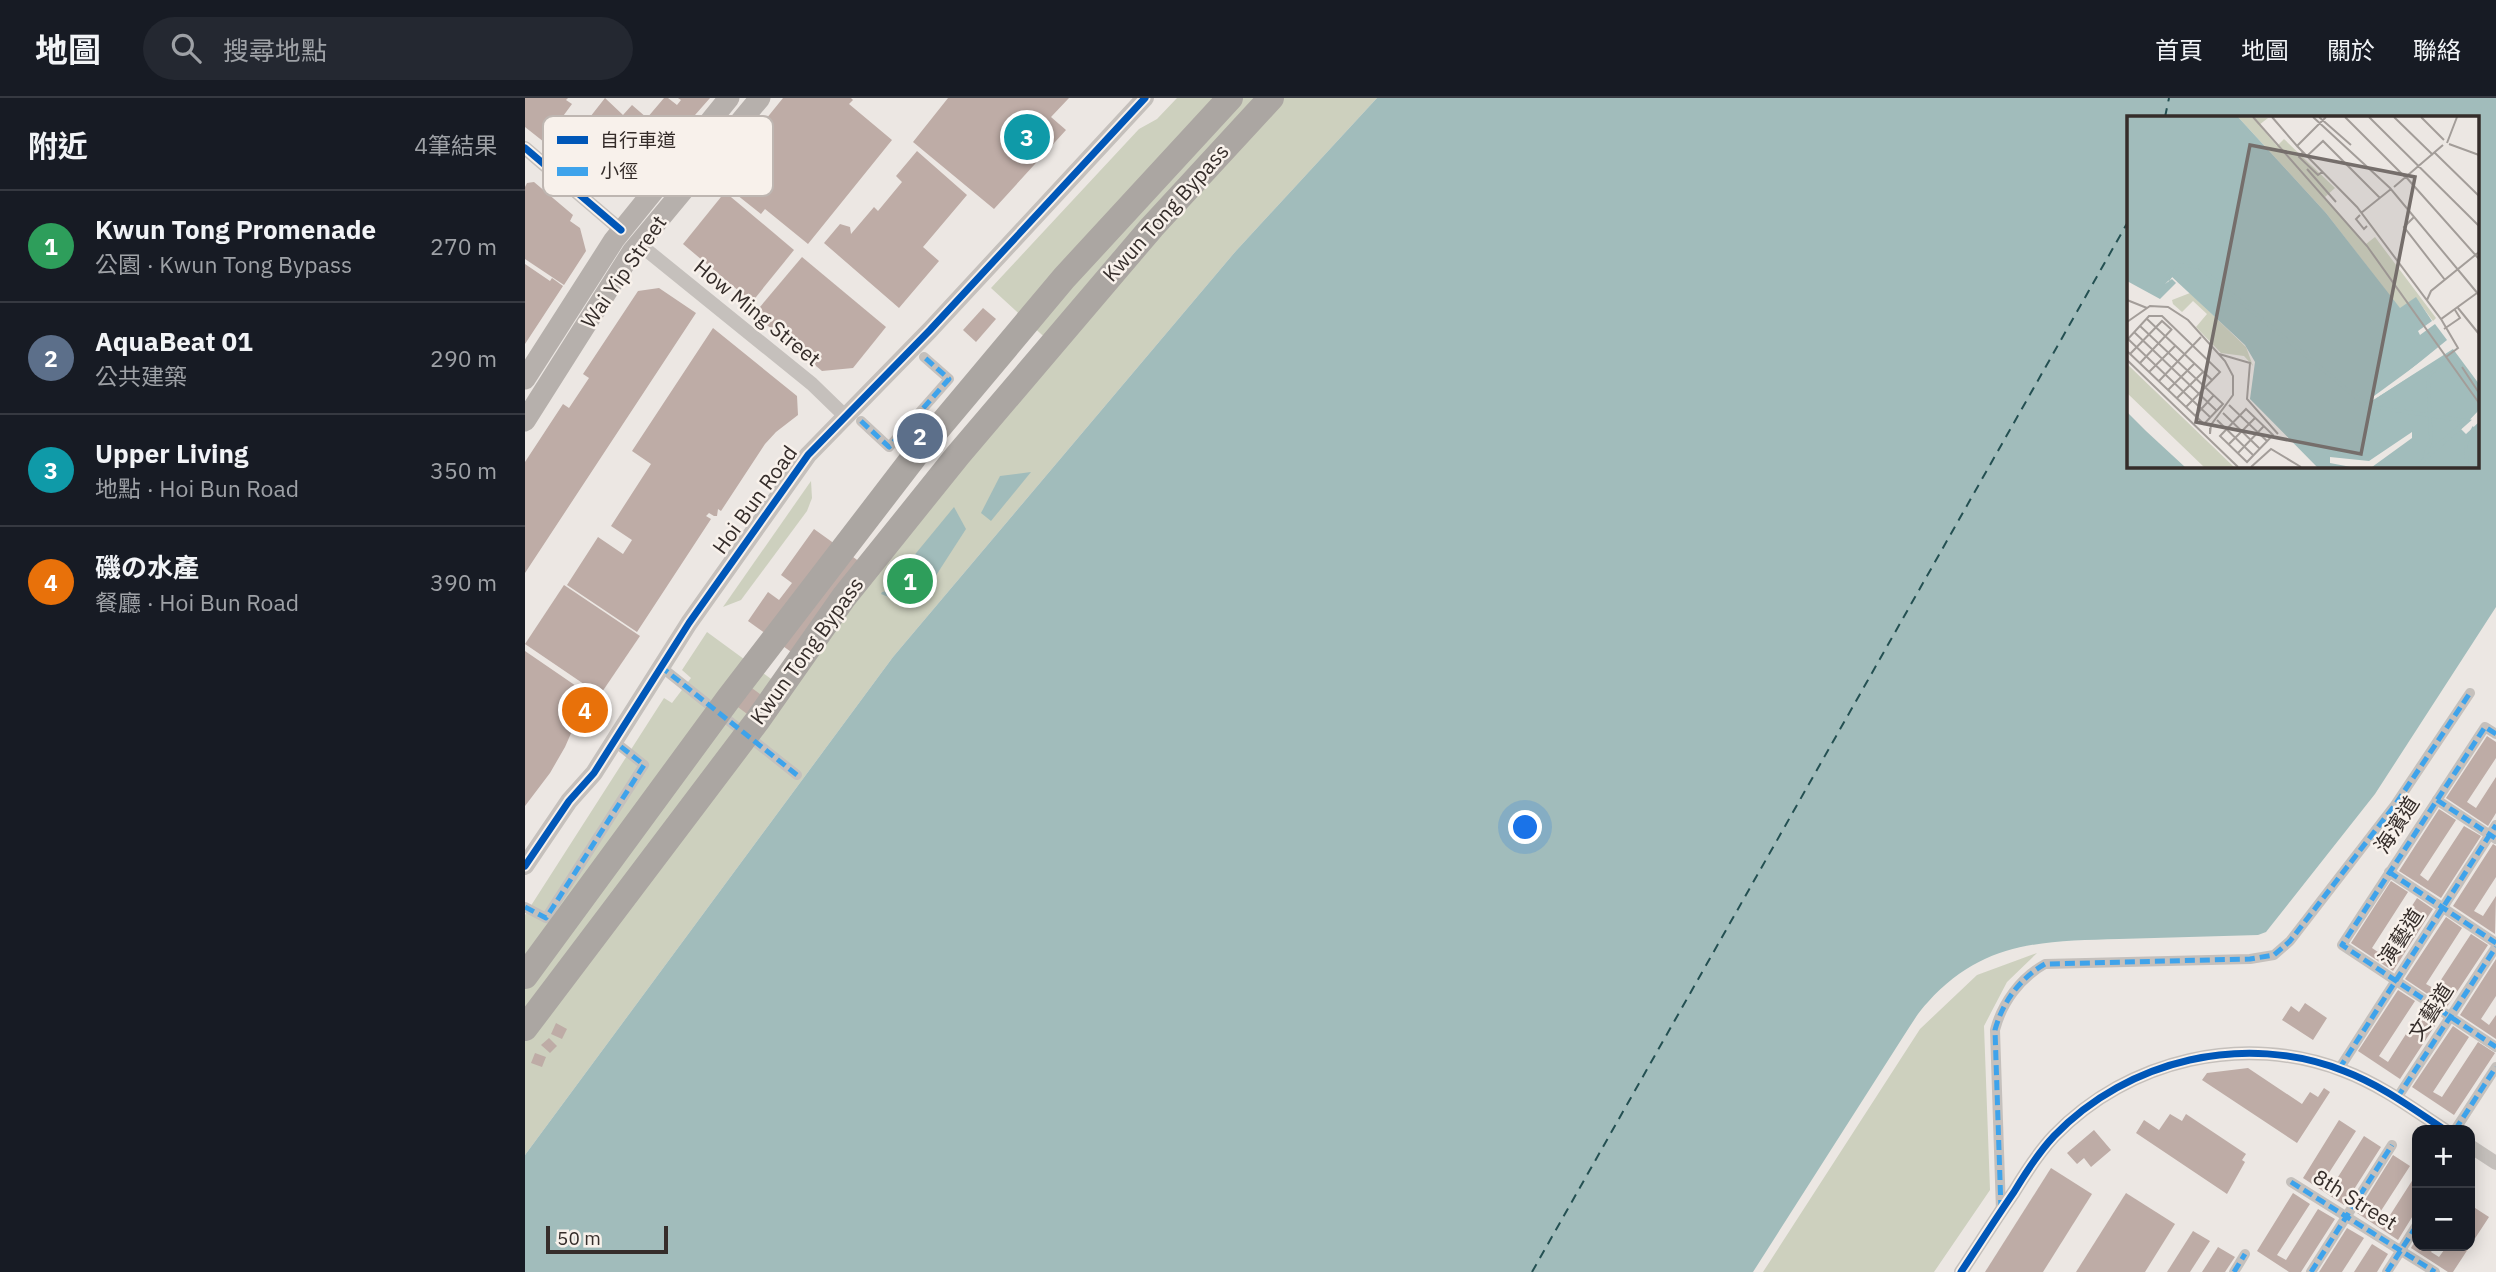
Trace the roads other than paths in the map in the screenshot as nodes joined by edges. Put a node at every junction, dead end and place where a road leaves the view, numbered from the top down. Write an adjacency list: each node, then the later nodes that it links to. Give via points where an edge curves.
1 (729, 98): 6 (main road, Wai Yip Street)
2 (760, 98): 7 (main road, Wai Yip Street)
3 (1145, 98): 17 (street, Hoi Bun Road)
4 (1230, 98): 31 (highway, Kwun Tong Bypass, bridge, via 1064,278 914,457)
5 (1271, 98): 34 (highway, Kwun Tong Bypass, bridge, via 1151,227 844,597)
6 (714, 116)
7 (745, 116)
8 (525, 148): 9 (street)
9 (543, 163)
10 (581, 196): 13 (street)
11 (649, 196): 13 (main road, Wai Yip Street)
12 (679, 196): 14 (main road, Wai Yip Street)
13 (621, 230): 16 (main road, Wai Yip Street)
14 (639, 244): 17 (street, How Ming Street); 18 (main road, Wai Yip Street)
15 (924, 357): 17 (street, via 949,379 889,447)
16 (525, 379)
17 (854, 419): 19 (street, Hoi Bun Road, via 808,455)
18 (525, 421)
19 (660, 666): 22 (street, Hoi Bun Road); 23 (street)
20 (2470, 693): 45 (street, via 2395,805 2290,941 2274,955 2045,964 2024,979 2004,1006 1995,1030)
21 (2496, 734): 24 (street, 海濱道, via 2484,727)
22 (615, 742): 26 (street, Hoi Bun Road); 28 (street, via 643,765 546,918)
23 (797, 775)
24 (2437, 800): 25 (street); 27 (street, 海濱道)
25 (2494, 833): 29 (street, 演藝道)
26 (525, 866)
27 (2389, 872): 29 (street); 32 (street, 海濱道, via 2342,945)
28 (525, 907)
29 (2443, 908): 30 (street); 32 (street, 演藝道)
30 (2496, 945): 33 (street, 文藝道)
31 (525, 976)
32 (2396, 981): 33 (street); 37 (street, 演藝道)
33 (2451, 1017): 35 (street); 38 (street, 文藝道)
34 (525, 1028)
35 (2496, 1047)
36 (2496, 1068): 40 (street)
37 (2339, 1069): 38 (street); 45 (street, via 2290,1056 2237,1053 2185,1060 2136,1077 2093,1102 2055,1135)
38 (2397, 1098): 39 (street)
39 (2438, 1125)
40 (2458, 1125)
41 (2392, 1145): 46 (street)
42 (2475, 1149): 43 (street)
43 (2496, 1163)
44 (2291, 1182): 46 (street, 8th Street)
45 (2001, 1211): 50 (street)
46 (2346, 1216): 48 (street, 8th Street); 52 (street)
47 (2412, 1233): 48 (street)
48 (2401, 1251): 53 (street); 54 (street, 8th Street)
49 (2245, 1254): 51 (street)
50 (1961, 1272)
51 (2234, 1272)
52 (2311, 1272)
53 (2387, 1272)
54 (2435, 1272)

